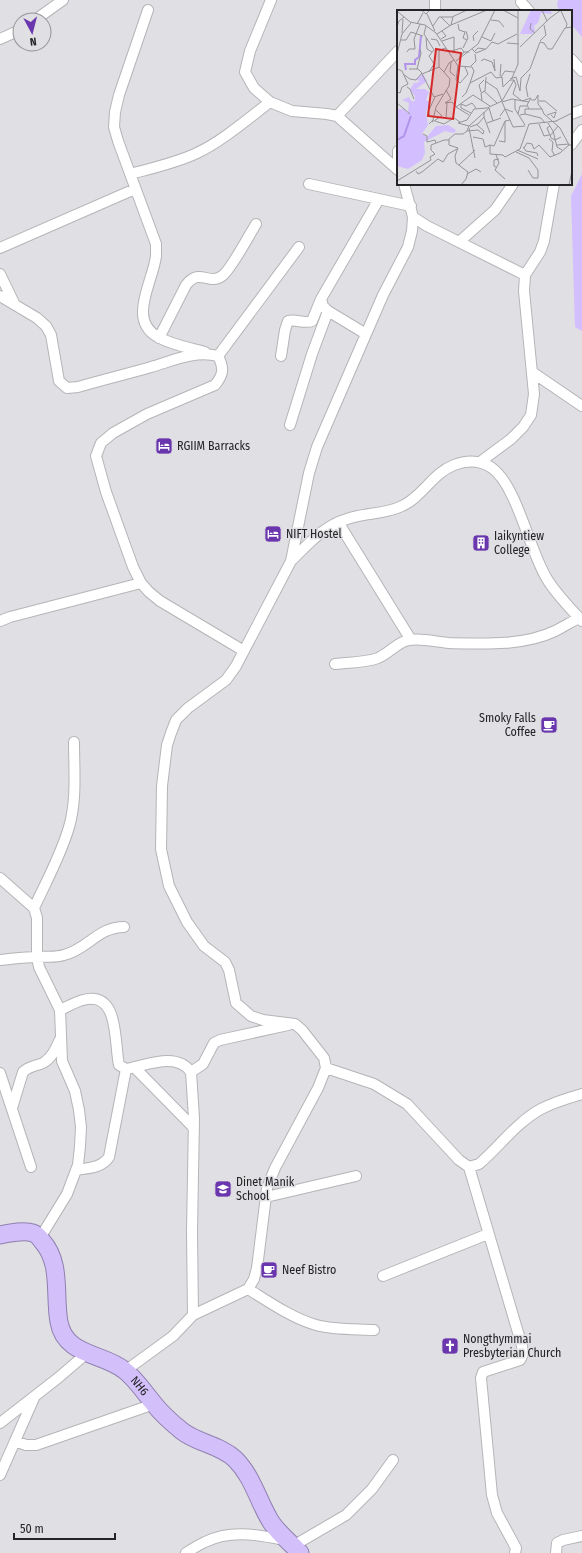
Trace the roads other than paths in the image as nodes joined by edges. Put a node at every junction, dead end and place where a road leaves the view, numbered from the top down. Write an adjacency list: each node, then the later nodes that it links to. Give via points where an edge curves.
1 (63, 0): 6 (street)
2 (271, 0): 12 (street, via 250,51 245,72 254,88)
3 (521, 2): 5 (street)
4 (148, 10): 19 (street, via 119,95 114,127)
5 (528, 10)
6 (46, 12)
7 (12, 34): 8 (street)
8 (0, 39)
9 (397, 52): 15 (street)
10 (572, 60): 11 (street)
11 (582, 72)
12 (270, 102): 15 (street, via 292,111); 19 (street, via 198,153)
13 (582, 110): 14 (street)
14 (572, 114)
15 (337, 116): 18 (street)
16 (582, 130): 17 (street)
17 (572, 144)
18 (397, 169)
19 (130, 174): 24 (street)
20 (310, 184): 25 (street)
21 (404, 185): 26 (street)
22 (512, 185): 29 (street, via 495,210)
23 (554, 185): 33 (street, via 544,241)
24 (136, 189): 31 (street); 39 (street, via 156,244 156,256 142,316 145,325)
25 (379, 199): 26 (street); 35 (street)
26 (410, 206): 27 (street)
27 (413, 217): 29 (street); 38 (street, via 408,247)
28 (256, 224): 39 (street, via 222,276 214,279 198,276 191,279)
29 (459, 242): 33 (street)
30 (300, 247): 40 (street)
31 (0, 248)
32 (0, 274): 36 (street)
33 (525, 275): 42 (street, via 524,292)
34 (0, 296): 36 (street)
35 (321, 298): 37 (street, via 323,306); 41 (street, via 312,322 288,321)
36 (15, 305): 40 (street, via 46,326 51,335 59,381 67,388 176,359)
37 (328, 311): 38 (street); 44 (street)
38 (366, 334): 47 (street, via 317,447 309,473)
39 (159, 338): 40 (street)
40 (213, 355): 48 (street, via 222,365 222,376 215,385 147,414 113,432 100,443 96,456 106,492)
41 (280, 356)
42 (532, 372): 43 (street); 45 (street, via 534,394 531,414 523,428)
43 (582, 406)
44 (290, 425)
45 (480, 462): 46 (street, via 469,461 453,465 439,474 419,495 402,506); 49 (street, via 492,468 509,488 547,578)
46 (338, 522): 47 (street, via 314,537); 51 (street)
47 (291, 562): 52 (street)
48 (141, 583): 50 (street); 52 (street, via 160,601)
49 (581, 619): 51 (street, via 533,638 506,642)
50 (0, 621)
51 (412, 640): 53 (street, via 402,641 377,658)
52 (244, 651): 61 (street, via 226,680 176,720 167,745 162,786 161,849 169,886 187,922 204,946 225,962 236,1003 251,1016)
53 (335, 664)
54 (74, 742): 56 (street, via 75,792 70,826)
55 (0, 878): 56 (street)
56 (34, 908): 58 (street)
57 (124, 927): 58 (street, via 104,931 76,951 64,955)
58 (37, 957): 59 (street); 60 (street, via 39,967)
59 (0, 960)
60 (60, 1010): 62 (street); 63 (street, via 83,1000 104,1002 114,1019 119,1065)
61 (295, 1024): 64 (street, via 324,1058); 65 (street, via 220,1040 214,1043 202,1064)
62 (61, 1038): 68 (street, via 49,1058 23,1072); 72 (street, via 62,1061 75,1091 81,1127)
63 (131, 1068): 65 (street, via 168,1061 182,1064); 69 (street); 72 (street, via 110,1157 101,1165)
64 (326, 1068): 71 (street, via 374,1084 407,1104); 74 (street, via 275,1168)
65 (191, 1072): 69 (street)
66 (0, 1073): 68 (street)
67 (582, 1094): 71 (street, via 542,1108 525,1120 479,1164)
68 (12, 1108): 70 (street)
69 (194, 1128): 80 (street)
70 (31, 1167)
71 (469, 1167): 75 (street)
72 (76, 1170): 77 (street, via 67,1194)
73 (356, 1176): 74 (street)
74 (266, 1197): 79 (street, via 257,1268)
75 (488, 1234): 78 (street); 93 (street, via 523,1354 520,1360 483,1372 481,1378 492,1496 497,1513 516,1548)
76 (0, 1235): 77 (highway, via 20,1232 33,1233)
77 (40, 1238): 82 (highway, NH6 / NH6, via 52,1255 55,1268 59,1323 66,1337)
78 (383, 1276)
79 (248, 1289): 80 (street); 81 (street, via 283,1310 316,1325)
80 (193, 1315): 83 (street, via 173,1336)
81 (374, 1330)
82 (86, 1354): 83 (highway, NH6 / NH6, via 114,1363); 84 (street)
83 (125, 1371): 85 (highway, NH6 / NH6)
84 (34, 1397): 86 (street); 87 (street)
85 (154, 1404): 87 (street, via 36,1445); 91 (highway, NH6 / NH6, via 184,1433 220,1449 235,1459 247,1473 272,1524)
86 (0, 1423)
87 (15, 1441): 89 (street)
88 (393, 1460): 91 (street, via 372,1489 346,1515)
89 (0, 1474)
90 (582, 1536): 94 (street, via 557,1543)
91 (294, 1547): 92 (street, via 251,1534 237,1534 205,1541)
92 (186, 1553)
93 (515, 1553)
94 (556, 1553)

